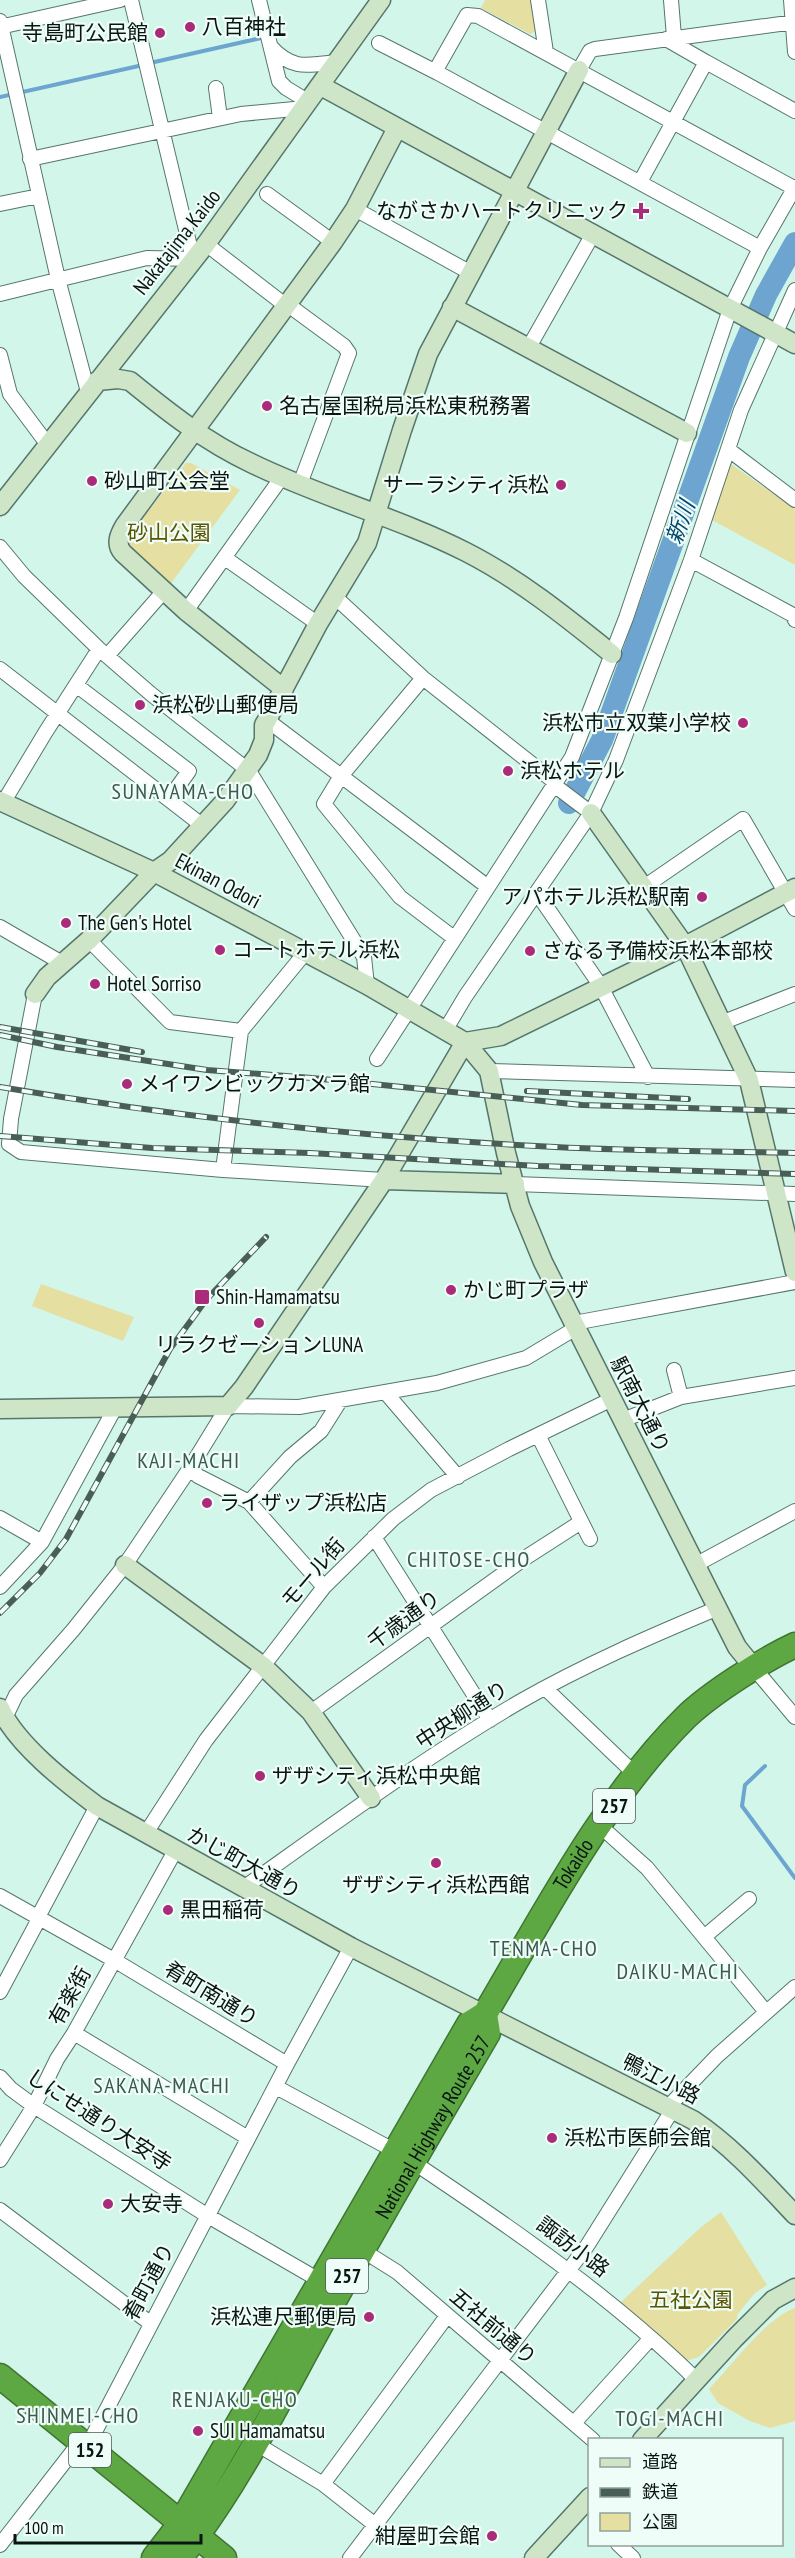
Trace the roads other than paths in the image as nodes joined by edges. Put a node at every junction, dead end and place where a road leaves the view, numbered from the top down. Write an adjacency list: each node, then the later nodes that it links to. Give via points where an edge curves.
1 (120, 0): 8 (street)
2 (131, 0): 28 (street)
3 (259, 0): 13 (street)
4 (381, 0): 16 (street, Nakatajima Kaido)
5 (538, 0): 15 (street)
6 (671, 0): 11 (street)
7 (792, 0): 9 (street)
8 (90, 3): 10 (street)
9 (794, 22): 11 (street); 14 (street)
10 (0, 25): 29 (street)
11 (670, 38): 17 (street); 18 (street, via 595,49)
12 (379, 43): 19 (street)
13 (270, 46): 16 (street, via 292,64); 22 (street, via 279,81)
14 (795, 51)
15 (546, 52): 18 (street); 19 (street, via 470,14)
16 (337, 62): 20 (street, Nakatajima Kaido)
17 (706, 62): 23 (street); 25 (street)
18 (579, 70): 25 (street); 27 (street)
19 (438, 73): 27 (street)
20 (321, 86): 22 (street, Nakatajima Kaido); 26 (street)
21 (216, 88): 24 (street)
22 (307, 105): 24 (street); 39 (street, Nakatajima Kaido)
23 (795, 111)
24 (220, 118): 28 (street)
25 (674, 122): 30 (street); 31 (street)
26 (397, 128): 32 (street); 36 (street)
27 (546, 131): 30 (street); 32 (street)
28 (162, 132): 29 (street); 41 (street)
29 (30, 159): 34 (street)
30 (640, 182): 40 (street)
31 (795, 188): 40 (street)
32 (514, 191): 37 (street); 42 (street)
33 (267, 194): 38 (street)
34 (39, 196): 35 (street); 43 (street)
35 (0, 204)
36 (355, 209): 38 (street); 42 (street)
37 (592, 234): 48 (street); 51 (street)
38 (333, 242): 46 (street)
39 (206, 244): 41 (street, Nakatajima Kaido); 46 (street)
40 (760, 248): 48 (street)
41 (193, 259): 43 (street, via 147,258); 52 (street, Nakatajima Kaido)
42 (471, 273): 47 (street)
43 (58, 279): 45 (street); 55 (street)
44 (795, 290): 49 (street)
45 (0, 294)
46 (286, 305): 56 (street); 61 (street, via 349,353)
47 (452, 307): 51 (street); 64 (street, via 413,395)
48 (735, 312): 49 (street); 57 (street)
49 (772, 332): 50 (street); 59 (street)
50 (795, 345)
51 (529, 347): 57 (street)
52 (123, 348): 54 (street); 55 (street, Nakatajima Kaido)
53 (0, 355): 58 (street, via 10,394)
54 (130, 381): 55 (street, via 118,379); 56 (street)
55 (93, 387): 58 (street, Nakatajima Kaido)
56 (194, 432): 60 (street); 68 (street, via 118,540 123,553)
57 (687, 433): 74 (street)
58 (48, 445): 63 (street, Nakatajima Kaido)
59 (729, 450): 62 (street); 67 (street)
60 (282, 477): 61 (street); 66 (street)
61 (300, 484): 64 (street)
62 (795, 500)
63 (0, 506)
64 (377, 514): 69 (street, via 367,543); 74 (street, via 483,561)
65 (0, 547): 73 (street)
66 (225, 558): 70 (street); 72 (street)
67 (691, 560): 71 (street); 86 (street, via 616,760)
68 (164, 591): 70 (street); 73 (street)
69 (334, 596): 72 (street); 76 (street)
70 (186, 610): 78 (street)
71 (794, 616)
72 (318, 624): 78 (street)
73 (103, 653): 77 (street); 81 (street)
74 (612, 654): 83 (street)
75 (0, 669): 79 (street)
76 (423, 678): 82 (street); 83 (street)
77 (76, 685): 79 (street); 84 (street, via 189,771)
78 (284, 689): 80 (street)
79 (58, 712): 84 (street); 85 (street)
80 (267, 720): 81 (street, via 264,740); 82 (street)
81 (249, 771): 87 (street); 99 (street, via 364,957)
82 (341, 776): 89 (street); 94 (street, via 324,804 400,897)
83 (557, 786): 86 (street); 89 (street)
84 (169, 799): 87 (street)
85 (2, 802): 88 (street, Ekinan Odori)
86 (588, 810): 90 (street); 91 (street)
87 (203, 826): 88 (street)
88 (154, 872): 95 (street); 97 (street, Ekinan Odori)
89 (488, 887): 94 (street)
90 (644, 887): 92 (street, via 743,819); 96 (street)
91 (537, 893): 100 (street); 105 (street)
92 (792, 897): 96 (street)
93 (0, 927): 98 (street)
94 (454, 938): 103 (street)
95 (89, 940): 98 (street); 106 (street, via 170,1022)
96 (685, 946): 100 (street); 104 (street)
97 (305, 953): 99 (street, Ekinan Odori); 106 (street)
98 (62, 963): 101 (street)
99 (367, 985): 103 (street, Ekinan Odori)
100 (600, 986): 107 (street, via 501,1036); 110 (street)
101 (35, 994): 113 (street, via 9,1144 21,1152)
102 (795, 994): 104 (street)
103 (410, 1009): 105 (street, Ekinan Odori); 108 (street)
104 (722, 1023): 111 (street)
105 (443, 1028): 107 (street)
106 (241, 1031): 113 (street)
107 (465, 1042): 109 (street); 114 (street)
108 (377, 1059)
109 (489, 1071): 110 (street); 115 (street, 駅南大通り)
110 (648, 1077): 111 (street)
111 (749, 1080): 112 (street); 116 (street)
112 (795, 1080)
113 (223, 1170): 114 (street)
114 (384, 1180): 115 (street); 126 (street)
115 (515, 1184): 116 (street); 119 (street, 駅南大通り, via 536,1245)
116 (786, 1194): 117 (street)
117 (795, 1272)
118 (795, 1282): 119 (street)
119 (575, 1326): 122 (street, via 526,1358); 124 (street, 駅南大通り)
120 (674, 1370): 123 (street)
121 (795, 1378): 123 (street)
122 (386, 1393): 125 (street); 132 (street)
123 (681, 1397): 129 (street)
124 (612, 1399): 129 (street, 駅南大通り); 130 (street, モール街)
125 (340, 1401): 126 (street, via 299,1407); 133 (street, via 321,1431 290,1457)
126 (228, 1406): 127 (street); 131 (street)
127 (115, 1408): 128 (street); 139 (street)
128 (0, 1409)
129 (622, 1420): 140 (street, 駅南大通り)
130 (538, 1435): 132 (street, モール街); 136 (street)
131 (190, 1468): 133 (street); 141 (street)
132 (458, 1476): 137 (street, モール街, via 431,1490)
133 (249, 1502): 143 (street)
134 (795, 1511): 140 (street)
135 (0, 1518): 139 (street)
136 (582, 1522): 138 (street); 145 (street, 千歳通り)
137 (374, 1537): 143 (street, モール街); 145 (street)
138 (590, 1539)
139 (42, 1542): 142 (street)
140 (697, 1564): 144 (street, 駅南大通り)
141 (125, 1565): 147 (street); 151 (street)
142 (0, 1587)
143 (324, 1587): 147 (street, モール街)
144 (718, 1608): 148 (street, 駅南大通り, via 737,1647); 149 (street, 中央柳通り, via 633,1644)
145 (432, 1625): 150 (street, 千歳通り); 153 (street)
146 (795, 1644): 148 (highway, Tokaido / 257)
147 (263, 1666): 150 (street); 158 (street, モール街, via 206,1740)
148 (754, 1668): 152 (street); 154 (highway, Tokaido / 257, via 694,1710)
149 (545, 1688): 153 (street, 中央柳通り); 154 (street)
150 (310, 1712): 155 (street)
151 (1, 1717): 156 (street, かじ町大通り, via 53,1771)
152 (795, 1717)
153 (490, 1720): 155 (street, 中央柳通り)
154 (636, 1775): 157 (highway, Tokaido / 257)
155 (371, 1798): 160 (street, 中央柳通り)
156 (97, 1806): 158 (street, かじ町大通り); 163 (street)
157 (599, 1825): 164 (street, via 647,1868); 170 (highway, Tokaido / 257)
158 (146, 1833): 159 (street, かじ町大通り)
159 (176, 1851): 160 (street, かじ町大通り); 166 (street, 有楽街)
160 (245, 1887): 165 (street, かじ町大通り)
161 (0, 1896): 163 (street, 肴町南通り)
162 (749, 1899): 164 (street)
163 (35, 1915): 166 (street, 肴町南通り); 168 (street)
164 (704, 1937): 169 (street)
165 (351, 1947): 170 (street, かじ町大通り); 172 (street, 肴町通り)
166 (114, 1960): 171 (street, 有楽街); 172 (street, 肴町南通り)
167 (795, 1987): 169 (street)
168 (0, 1992)
169 (765, 2012): 176 (street)
170 (485, 2014): 176 (street, 鴨江小路); 178 (highway, National Highway Route 257 / 257, via 488,2033)
171 (74, 2033): 175 (street, 有楽街); 177 (street)
172 (286, 2064): 174 (street, 肴町通り)
173 (0, 2077): 175 (street, しにせ通り大安寺)
174 (276, 2087): 177 (street, 肴町通り); 178 (street, 諏訪小路)
175 (34, 2106): 179 (street, 有楽街); 182 (street, しにせ通り大安寺)
176 (668, 2107): 181 (street, 鴨江小路, via 711,2132); 184 (street, via 673,2109 587,2246)
177 (248, 2138): 182 (street, 肴町通り)
178 (404, 2157): 183 (highway, National Highway Route 257 / 257); 184 (street, 諏訪小路); 185 (highway, National Highway Route 257 / 257)
179 (0, 2160)
180 (0, 2210): 188 (street)
181 (793, 2210)
182 (208, 2216): 185 (street, しにせ通り大安寺); 188 (street, 肴町通り)
183 (362, 2250): 187 (street, 五社前通り, via 397,2272); 196 (highway, National Highway Route 257 / 257)
184 (568, 2269): 189 (street, 諏訪小路); 190 (street)
185 (319, 2280): 201 (highway, National Highway Route 257 / 257)
186 (795, 2288): 192 (street, via 773,2300)
187 (447, 2316): 190 (street, 五社前通り); 198 (street)
188 (150, 2324): 197 (street, 肴町通り)
189 (651, 2338): 192 (street, 諏訪小路); 193 (street)
190 (501, 2361): 193 (street, 五社前通り); 200 (street)
191 (0, 2376): 197 (highway, 152)
192 (696, 2380): 195 (street)
193 (574, 2423): 194 (street, 五社前通り)
194 (592, 2438)
195 (643, 2438)
196 (255, 2443): 198 (street); 201 (highway, National Highway Route 257 / 257)
197 (84, 2444): 201 (highway, 152); 202 (street, 肴町通り)
198 (323, 2484): 200 (street)
199 (586, 2508): 208 (street)
200 (374, 2524): 207 (street)
201 (189, 2530): 204 (highway); 205 (highway); 206 (highway)
202 (0, 2545)
203 (620, 2546): 209 (street)
204 (154, 2558)
205 (180, 2558)
206 (224, 2558)
207 (350, 2558)
208 (534, 2558)
209 (633, 2558)

